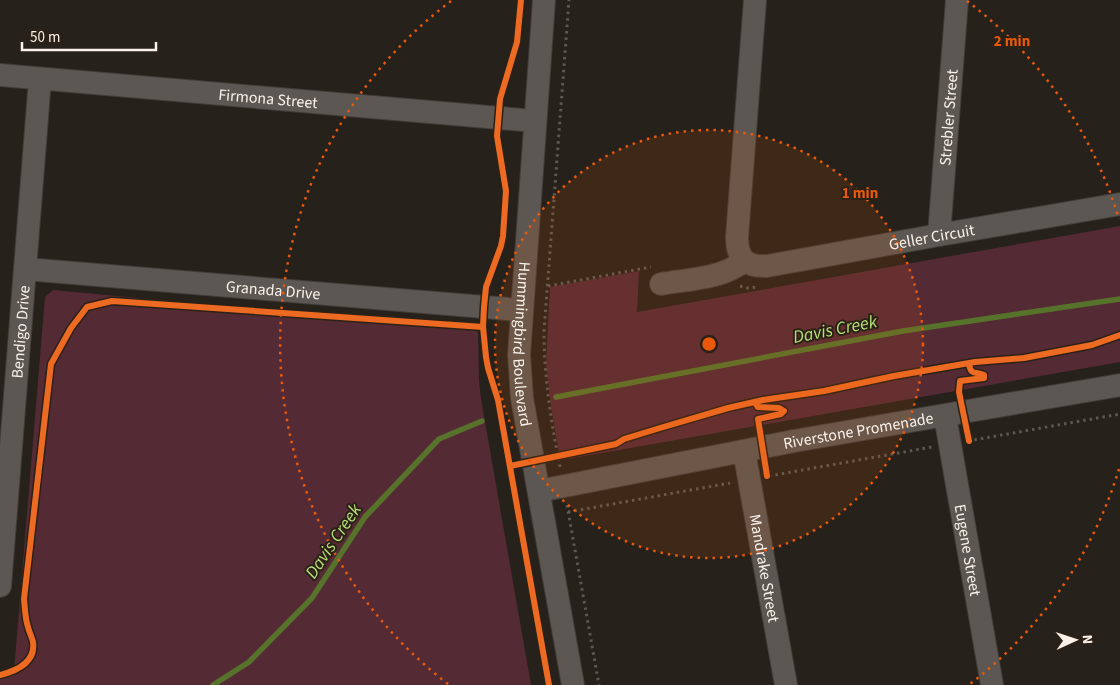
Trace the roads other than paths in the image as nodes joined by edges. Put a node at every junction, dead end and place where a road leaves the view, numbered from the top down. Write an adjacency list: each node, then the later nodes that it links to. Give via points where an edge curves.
1 (544, 0): 6 (street, Hummingbird Boulevard)
2 (755, 0): 9 (street, via 737,237 737,250)
3 (957, 0): 8 (street, Strebler Street)
4 (0, 75): 5 (street, Firmona Street)
5 (40, 79): 6 (street, Firmona Street); 10 (street, Bendigo Drive)
6 (535, 121): 12 (street, Hummingbird Boulevard)
7 (1120, 204): 8 (street, Geller Circuit)
8 (939, 235): 9 (street, Geller Circuit, via 767,266 755,266)
9 (744, 260): 11 (street, via 721,274)
10 (25, 269): 12 (street, Granada Drive); 17 (street, Bendigo Drive)
11 (661, 284)
12 (521, 310): 16 (street, Hummingbird Boulevard, via 520,377)
13 (1120, 385): 14 (street, Riverstone Promenade)
14 (945, 416): 15 (street, Riverstone Promenade); 20 (street, Eugene Street)
15 (744, 451): 16 (street, Riverstone Promenade); 19 (street, Mandrake Street)
16 (539, 491): 18 (street, Hummingbird Boulevard)
17 (0, 586)
18 (573, 685)
19 (786, 685)
20 (992, 685)

